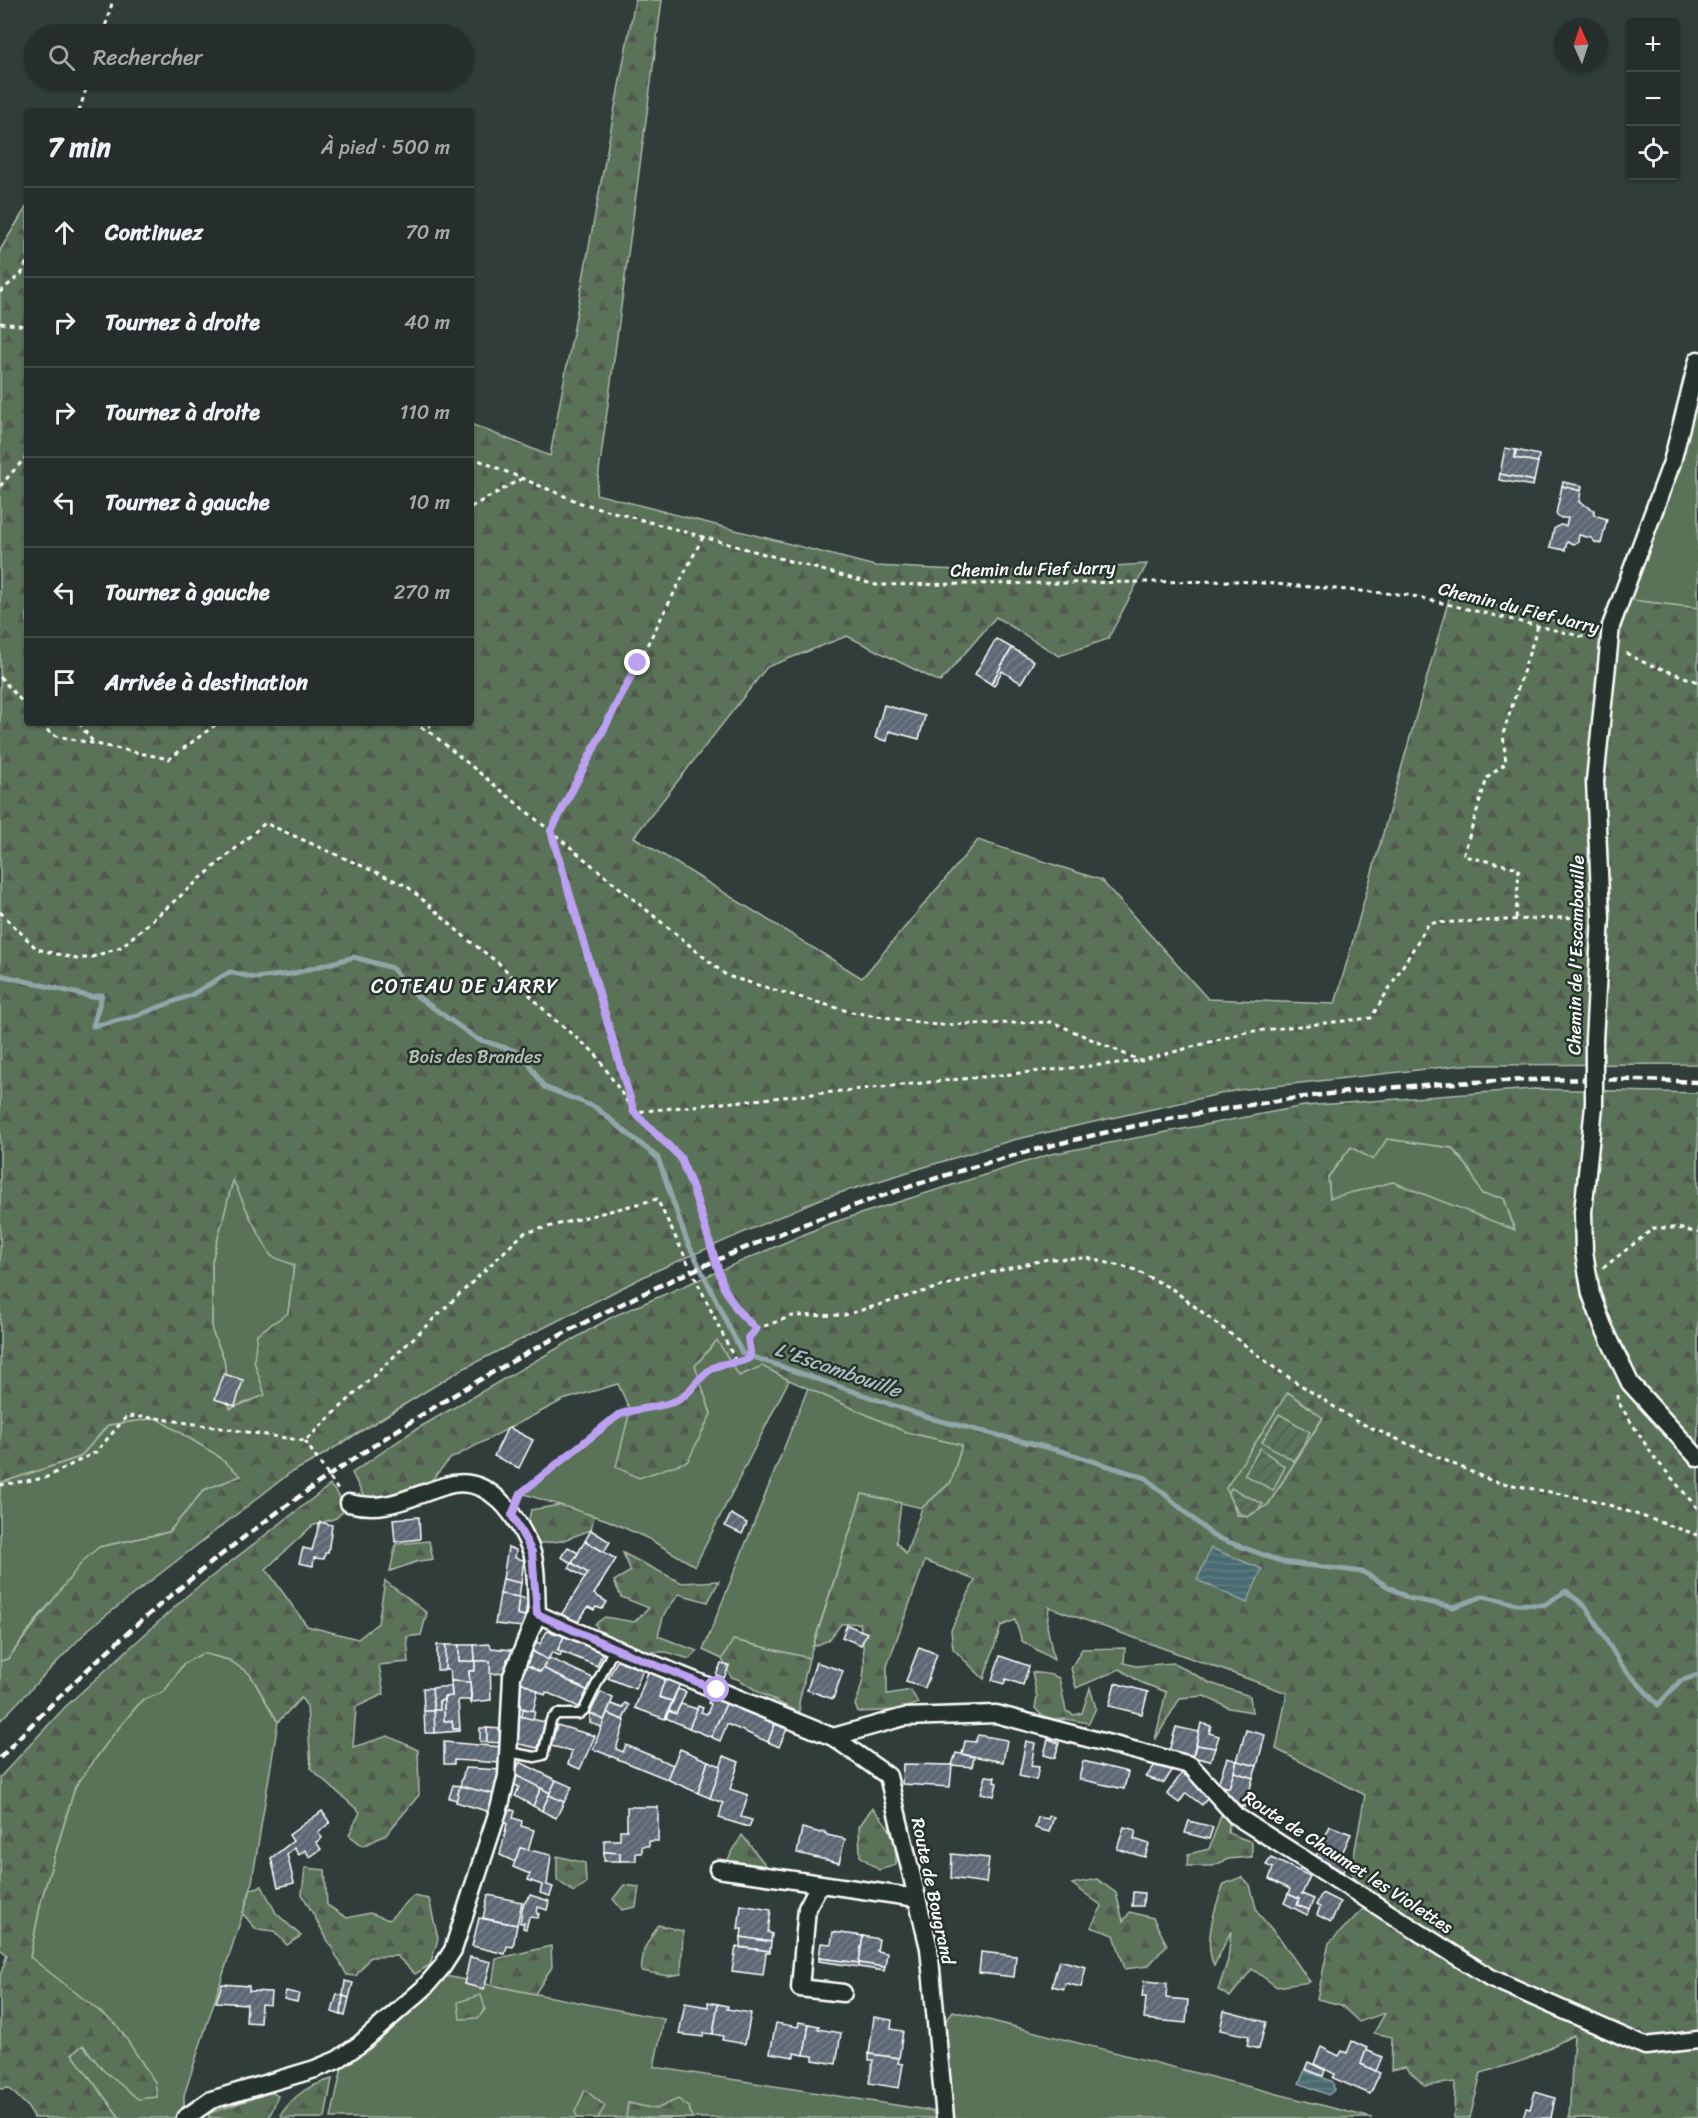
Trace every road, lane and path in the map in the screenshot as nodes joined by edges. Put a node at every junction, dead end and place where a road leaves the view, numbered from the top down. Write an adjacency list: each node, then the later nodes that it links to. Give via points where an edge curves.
1 (113, 0): 2 (path)
2 (106, 24)
3 (86, 90): 4 (path)
4 (80, 108)
5 (24, 268): 6 (path)
6 (0, 292)
7 (0, 323): 8 (path)
8 (24, 326)
9 (1698, 360): 17 (street, Chemin de l'Escambouille, via 1672,462 1611,626)
10 (474, 458): 12 (path, Chemin du Fief Jarry)
11 (24, 459): 13 (path)
12 (521, 479): 14 (path); 15 (path, Chemin du Fief Jarry, via 581,503)
13 (0, 486)
14 (474, 505)
15 (703, 537): 16 (path, Chemin du Fief Jarry, via 876,585 1238,581 1409,595); 28 (path)
16 (1538, 626): 17 (path, Chemin du Fief Jarry); 31 (path, via 1503,734 1506,763 1487,778 1463,856 1519,868)
17 (1609, 643): 19 (path, Chemin du Fief Jarry, via 1643,663); 30 (street, Chemin de l'Escambouille, via 1595,781)
18 (0, 677): 20 (path)
19 (1698, 682)
20 (24, 704)
21 (44, 726): 27 (path, via 52,735)
22 (81, 726): 27 (path)
23 (214, 726): 27 (path, via 169,759)
24 (419, 726): 26 (path)
25 (430, 726): 26 (path)
26 (431, 732): 28 (path)
27 (94, 744)
28 (551, 831): 32 (path, via 728,976 852,1012 936,1025 1052,1022); 33 (path)
29 (0, 912): 33 (path, via 37,949 77,959 92,957 121,947 265,823 407,886 501,965 550,1016 595,1053)
30 (1600, 917): 31 (path); 35 (street, Chemin de l'Escambouille, bridge, via 1594,1106 1583,1212)
31 (1516, 919): 32 (path, via 1429,923 1371,1018 1246,1032)
32 (1141, 1061): 33 (path)
33 (634, 1112): 36 (path, via 680,1157 724,1288 738,1311)
34 (1698, 1233): 35 (path, via 1654,1228)
35 (1587, 1280): 40 (street, Chemin de l'Escambouille, via 1630,1383)
36 (756, 1329): 37 (path, via 748,1338 749,1358); 45 (path, via 793,1316 845,1315 976,1275 1048,1259 1088,1258 1133,1269 1172,1289 1276,1369 1356,1420 1492,1481 1598,1501)
37 (736, 1362): 39 (path, via 657,1198 524,1233); 44 (path, via 711,1368 678,1400 618,1415 521,1493)
38 (1618, 1391): 43 (path, via 1618,1402 1653,1456)
39 (305, 1441): 41 (path, via 128,1416 96,1452 45,1478); 42 (path, via 330,1482)
40 (1698, 1458)
41 (0, 1485)
42 (349, 1503): 44 (street, via 375,1507 412,1499 447,1485 469,1483 490,1492)
43 (1698, 1509)
44 (512, 1515): 46 (street, via 532,1552)
45 (1698, 1535)
46 (537, 1614): 47 (street); 49 (street, via 512,1676)
47 (614, 1648): 48 (street); 49 (lane, via 584,1710 579,1714 557,1714 551,1720 543,1755)
48 (832, 1737): 52 (street, Route de Bougrand, via 888,1776); 54 (street, Route de Chaumet les Violettes, via 903,1717 996,1713 1190,1765 1236,1816 1491,1978 1646,2046)
49 (508, 1752): 55 (street, via 500,1804 453,1950 423,1989 337,2060 211,2100)
50 (718, 1869): 51 (street)
51 (819, 1885): 52 (street); 53 (street, via 807,1908 800,1988)
52 (917, 1898): 56 (street, Route de Bougrand, via 929,1948)
53 (843, 1993)
54 (1698, 2040)
55 (185, 2118)
56 (945, 2118)

